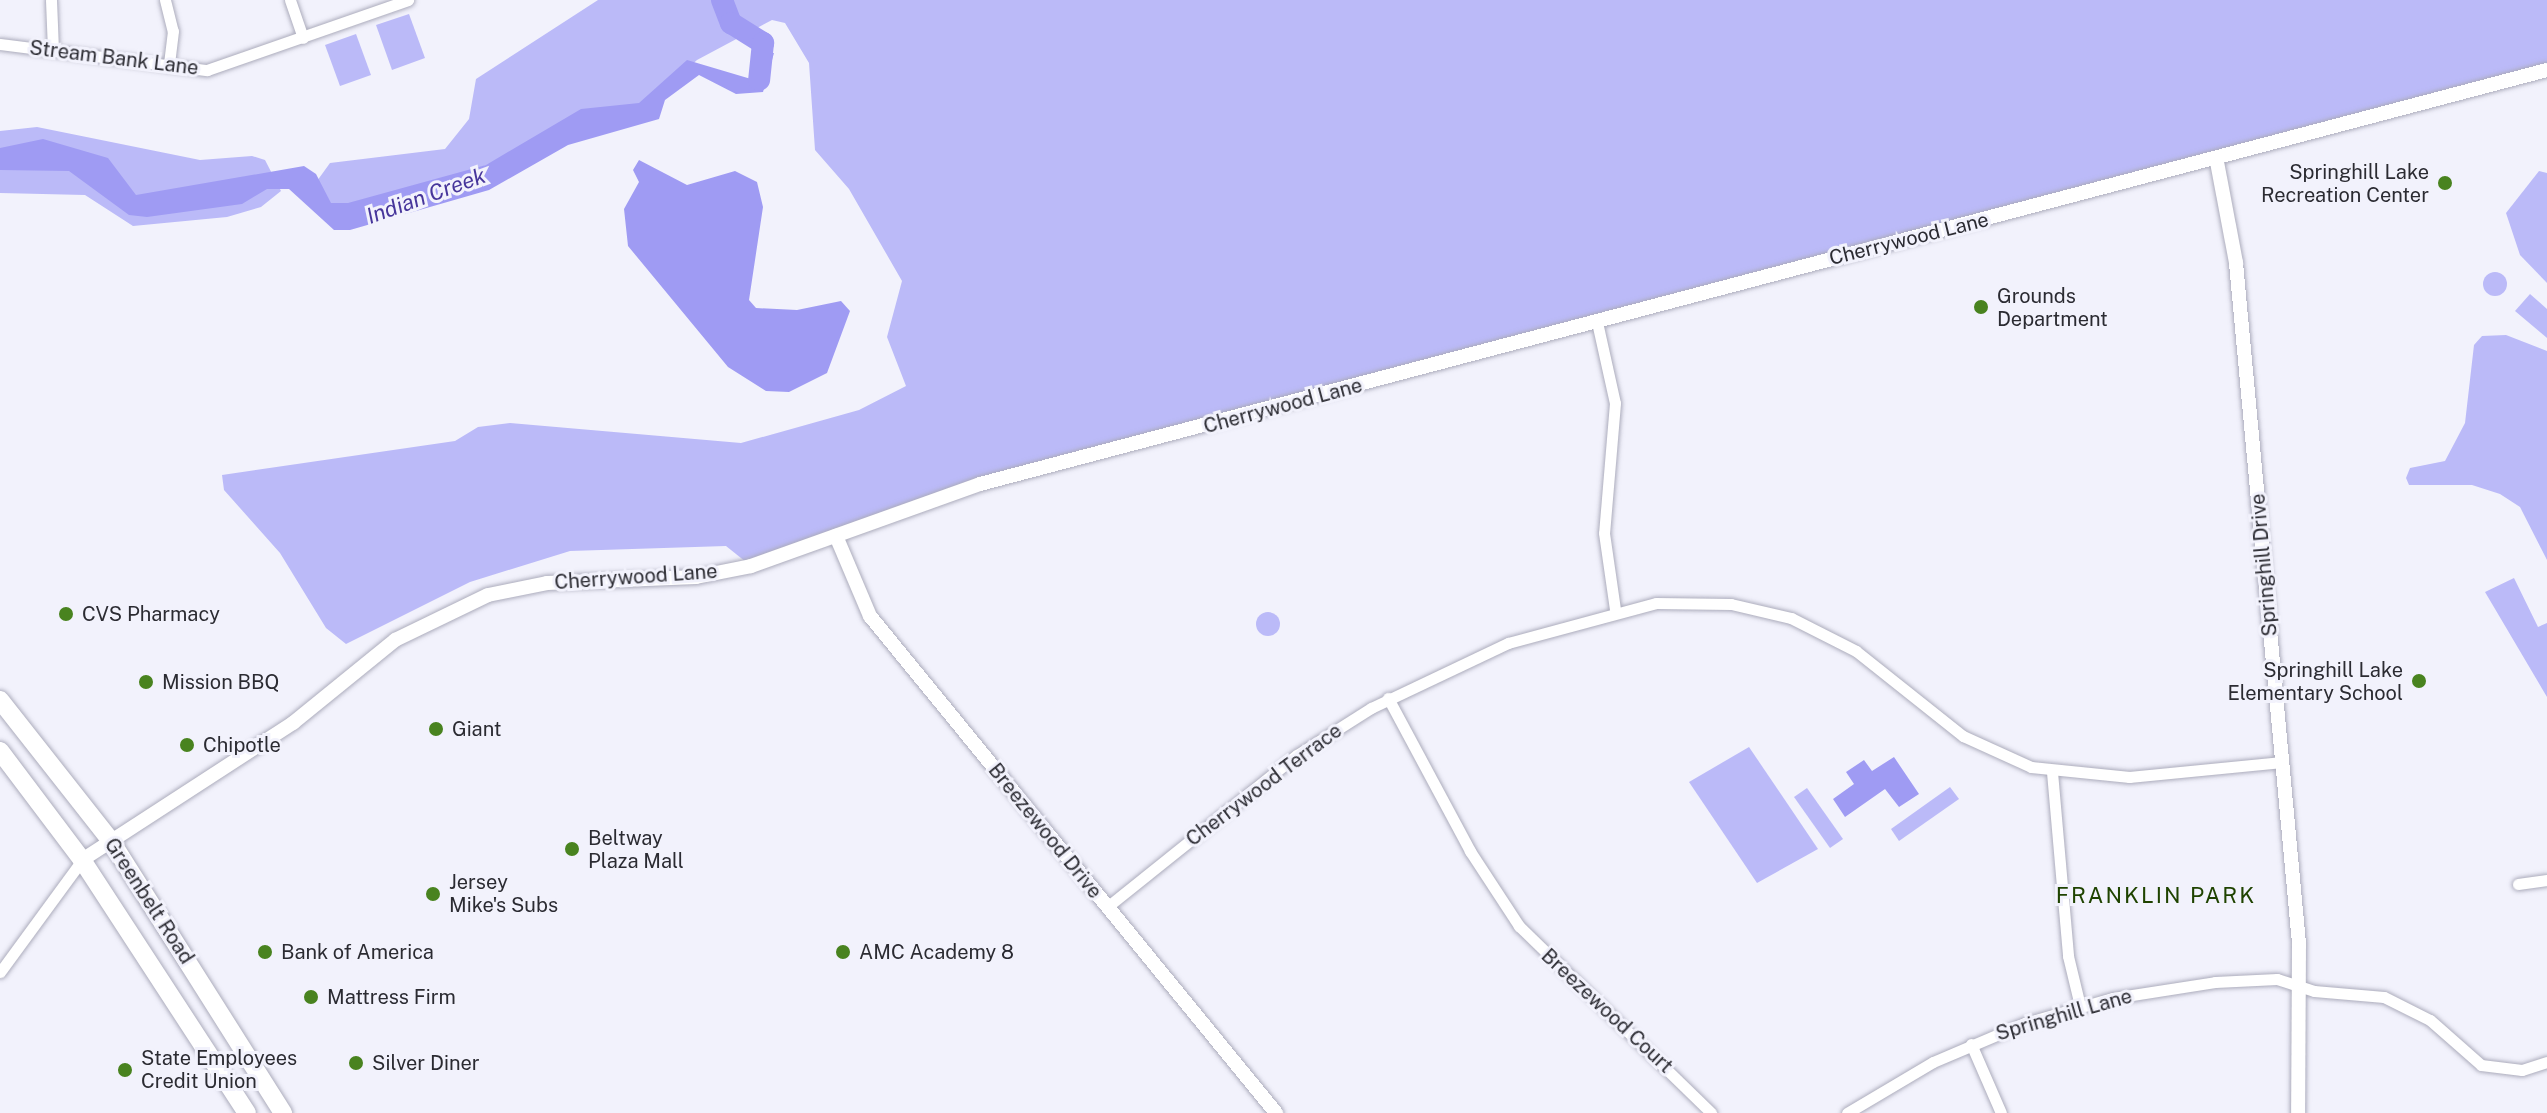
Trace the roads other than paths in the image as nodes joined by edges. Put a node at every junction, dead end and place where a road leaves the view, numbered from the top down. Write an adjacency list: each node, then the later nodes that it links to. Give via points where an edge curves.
1 (51, 0): 7 (street)
2 (165, 0): 8 (street, via 173,31)
3 (290, 0): 5 (street)
4 (408, 0): 5 (street, Stream Bank Lane)
5 (303, 38): 8 (street, Stream Bank Lane, via 219,68)
6 (0, 44): 7 (street, Stream Bank Lane)
7 (53, 50): 8 (street, Stream Bank Lane)
8 (169, 66)
9 (2547, 70): 10 (street, Cherrywood Lane)
10 (2217, 162): 11 (street, Cherrywood Lane); 17 (street, Springhill Drive, via 2236,263)
11 (1597, 322): 12 (street, Cherrywood Lane, via 980,484); 13 (street, via 1615,403 1604,533)
12 (836, 536): 19 (street, Cherrywood Lane, via 719,573 547,583 458,605 395,640 293,723); 23 (street, Breezewood Drive, via 870,616)
13 (1615, 609): 14 (street, Cherrywood Terrace, via 1466,659); 18 (street, Cherrywood Terrace, via 1698,601 1791,618 1856,651 1975,743)
14 (1388, 698): 23 (street, Cherrywood Terrace, via 1297,755); 32 (street, Breezewood Court, via 1506,909)
15 (0, 700): 19 (main road, Greenbelt Road)
16 (0, 751): 20 (main road, Greenbelt Road)
17 (2282, 762): 18 (street, Cherrywood Terrace, via 2129,777); 25 (street, Springhill Drive)
18 (2052, 772): 26 (street, via 2068,956)
19 (111, 841): 20 (street, Cherrywood Lane); 30 (main road, Greenbelt Road)
20 (82, 860): 24 (street); 29 (main road, Greenbelt Road)
21 (2547, 880): 22 (street)
22 (2518, 884)
23 (1107, 907): 31 (street, Breezewood Drive)
24 (0, 972)
25 (2298, 985): 26 (street, Springhill Lane, via 2215,982); 28 (street, Springhill Lane, via 2406,1006 2481,1065 2522,1070); 35 (street, Springhill Drive)
26 (2080, 1006): 27 (street, Springhill Lane)
27 (1971, 1044): 33 (street, Springhill Lane); 34 (street)
28 (2547, 1062)
29 (247, 1113)
30 (283, 1113)
31 (1276, 1113)
32 (1711, 1113)
33 (1847, 1113)
34 (2001, 1113)
35 (2298, 1113)

